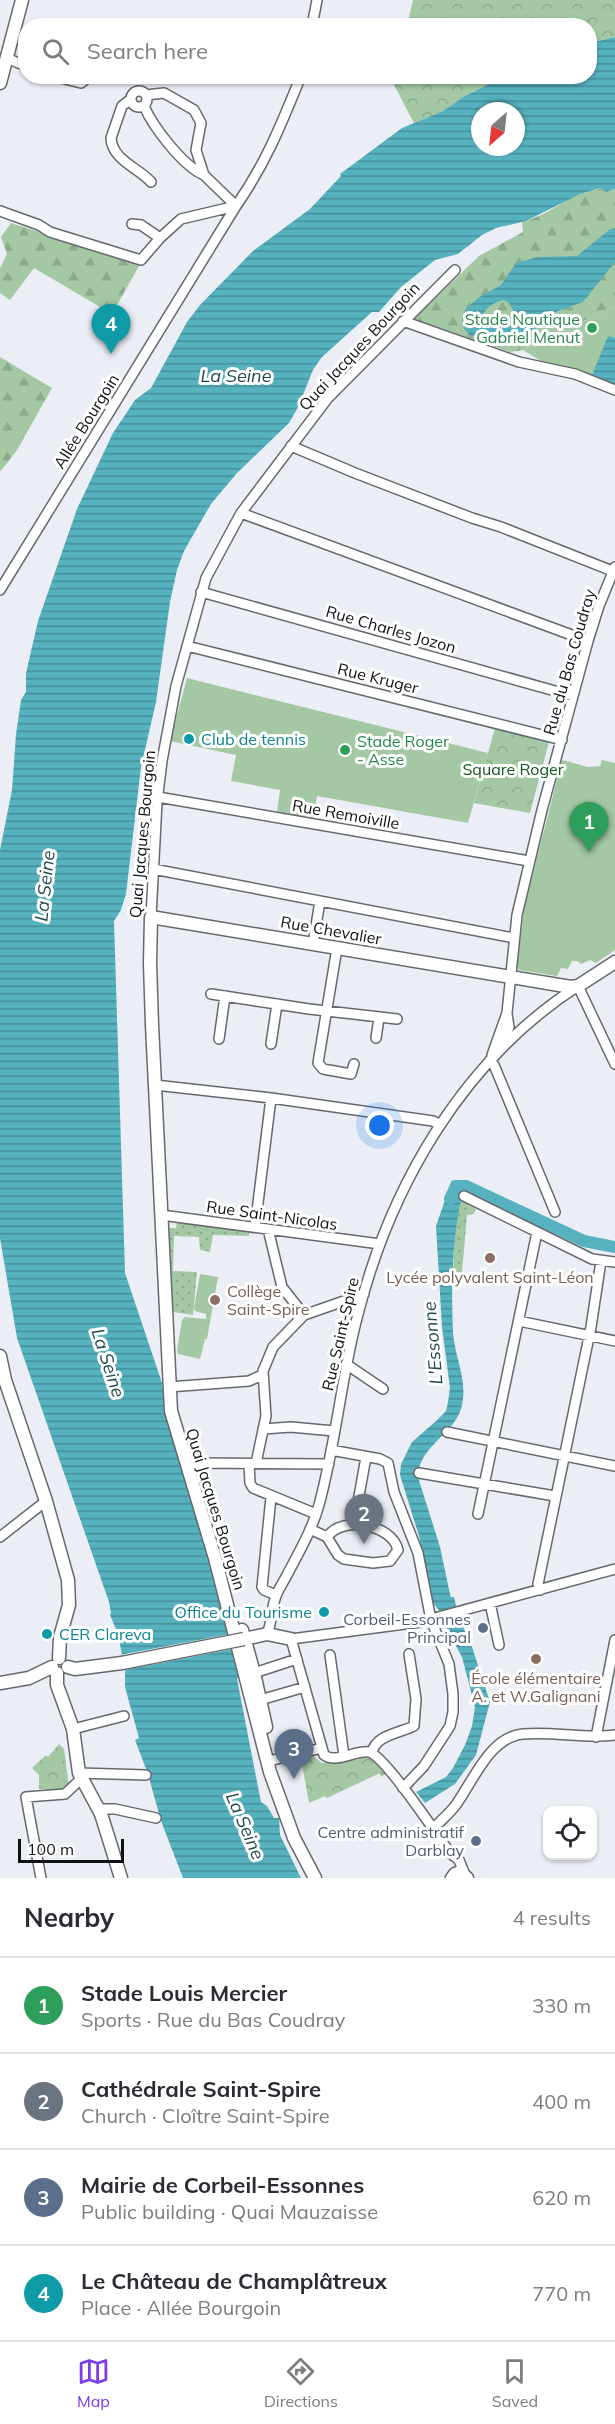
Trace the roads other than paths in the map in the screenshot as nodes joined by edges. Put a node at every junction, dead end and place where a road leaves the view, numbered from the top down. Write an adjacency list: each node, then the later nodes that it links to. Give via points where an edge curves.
1 (22, 0): 4 (main road)
2 (317, 0): 3 (street)
3 (314, 18)
4 (6, 58): 5 (street); 6 (main road)
5 (18, 63)
6 (0, 83)
7 (298, 84): 15 (street, Allée Bourgoin, via 271,150)
8 (146, 95): 9 (street, via 137,92); 10 (street); 11 (street, via 164,93 194,111 201,123)
9 (131, 99): 10 (street, via 134,106); 14 (street, via 122,106 111,144 120,157)
10 (144, 106): 12 (street, via 150,121)
11 (196, 150): 12 (street); 13 (street)
12 (181, 156): 13 (street)
13 (204, 175): 15 (street)
14 (151, 182)
15 (236, 206): 18 (street, via 188,216); 25 (street, Allée Bourgoin)
16 (0, 211): 18 (street, via 50,232 141,260)
17 (132, 224): 18 (street, via 141,225)
18 (160, 238)
19 (455, 270): 20 (street, Quai Jacques Bourgoin)
20 (403, 321): 21 (street, via 519,362 575,374); 22 (street, Quai Jacques Bourgoin, via 328,399)
21 (615, 390)
22 (291, 446): 23 (street, Quai Jacques Bourgoin); 24 (street)
23 (241, 513): 26 (street, Quai Jacques Bourgoin); 27 (street)
24 (614, 570): 27 (street, Rue du Bas Coudray)
25 (0, 590)
26 (201, 592): 28 (street, Quai Jacques Bourgoin); 29 (street, Rue Charles Jozon)
27 (588, 641): 29 (street, Rue du Bas Coudray)
28 (187, 646): 30 (street, Rue Kruger); 31 (street, Quai Jacques Bourgoin, via 170,717)
29 (573, 696): 30 (street, Rue du Bas Coudray)
30 (562, 740): 32 (street, Rue du Bas Coudray)
31 (158, 797): 32 (street, Rue Remoiville); 33 (street, Quai Jacques Bourgoin)
32 (530, 861): 36 (street, Rue du Bas Coudray)
33 (153, 869): 34 (street); 35 (street, Quai Jacques Bourgoin)
34 (320, 901): 36 (street); 37 (street)
35 (151, 917): 37 (main road, Rue Chevalier); 59 (main road, Quai Jacques Bourgoin)
36 (514, 938): 40 (street, Rue du Bas Coudray)
37 (313, 944): 38 (main road, Rue Chevalier)
38 (337, 948): 40 (main road, Rue Chevalier); 46 (street)
39 (615, 962): 41 (main road)
40 (508, 977): 42 (main road, Rue Chevalier); 47 (street, Rue Saint-Spire)
41 (578, 986): 42 (main road, Rue Chevalier); 58 (street)
42 (561, 992): 50 (street, Rue Saint-Spire)
43 (211, 994): 44 (street)
44 (225, 996): 45 (street); 53 (street)
45 (277, 1004): 46 (street); 54 (street)
46 (326, 1011): 48 (street); 57 (street, via 318,1063 322,1069 351,1074)
47 (507, 1013): 51 (street, via 505,1028); 56 (street, Rue Saint-Spire)
48 (379, 1017): 49 (street); 52 (street)
49 (398, 1019)
50 (524, 1025): 51 (street); 55 (street, Rue Saint-Spire)
51 (509, 1027): 55 (street)
52 (376, 1038)
53 (219, 1039)
54 (271, 1044)
55 (500, 1048): 56 (street, Rue Saint-Spire)
56 (490, 1060): 61 (street, Rue Saint-Spire); 63 (street)
57 (354, 1064)
58 (615, 1064)
59 (154, 1085): 60 (street); 64 (main road, Quai Jacques Bourgoin)
60 (270, 1098): 61 (street); 65 (street)
61 (440, 1125): 68 (street, Rue Saint-Spire, via 412,1172)
62 (464, 1196): 67 (street)
63 (555, 1212)
64 (161, 1215): 65 (street, Rue Saint-Nicolas); 80 (main road, Quai Jacques Bourgoin)
65 (255, 1227): 66 (street, Rue Saint-Nicolas)
66 (268, 1229): 68 (street, Rue Saint-Nicolas); 72 (street, via 282,1287)
67 (537, 1232): 69 (street); 73 (street)
68 (380, 1244): 71 (street, Rue Saint-Spire)
69 (601, 1261): 70 (street); 74 (street)
70 (615, 1262)
71 (364, 1294): 72 (street); 77 (street, Rue Saint-Spire)
72 (304, 1314): 78 (street, via 273,1347)
73 (519, 1322): 74 (street); 85 (street)
74 (589, 1336): 75 (street); 87 (street)
75 (615, 1341)
76 (0, 1356): 79 (main road)
77 (346, 1364): 81 (street); 83 (street, Rue Saint-Spire)
78 (262, 1375): 80 (street, via 249,1381); 82 (street, via 266,1416)
79 (2, 1381): 97 (main road)
80 (169, 1387): 91 (main road, Quai Jacques Bourgoin); 113 (main road, Quai Jacques Bourgoin, via 174,1428)
81 (383, 1389)
82 (263, 1430): 83 (street, via 291,1427); 89 (street)
83 (334, 1431): 86 (street, Rue Saint-Spire)
84 (447, 1432): 85 (street)
85 (495, 1441): 87 (street); 94 (street)
86 (331, 1450): 88 (street); 90 (street, Rue Saint-Spire)
87 (564, 1456): 92 (street); 95 (street)
88 (366, 1457): 100 (street); 105 (street, via 384,1460 390,1468 394,1492)
89 (252, 1464): 90 (street); 91 (street); 96 (street, via 250,1483)
90 (328, 1464): 98 (street, Rue Saint-Spire)
91 (192, 1465): 113 (main road, Quai Jacques Bourgoin)
92 (615, 1466)
93 (419, 1473): 94 (street)
94 (485, 1484): 95 (street); 99 (street)
95 (555, 1496): 107 (street)
96 (271, 1497): 98 (street); 108 (street, via 262,1587)
97 (46, 1501): 103 (street); 119 (main road, via 69,1589 60,1637)
98 (316, 1514): 101 (street, Rue Saint-Spire)
99 (478, 1514)
100 (354, 1524): 102 (street, via 339,1527); 104 (street, via 386,1534)
101 (310, 1529): 102 (street); 108 (street, Rue Saint-Spire)
102 (327, 1537): 104 (street, via 340,1557 360,1562 390,1561)
103 (0, 1538)
104 (398, 1550): 105 (street)
105 (418, 1553): 110 (street)
106 (615, 1569): 107 (street)
107 (540, 1590): 109 (street)
108 (276, 1595): 111 (street, Rue Saint-Spire)
109 (490, 1603): 110 (street); 115 (street)
110 (431, 1620): 112 (street); 136 (street, via 449,1664 453,1717 424,1766)
111 (267, 1634): 112 (main road); 113 (main road)
112 (291, 1638): 118 (street)
113 (240, 1640): 119 (main road, bridge, via 122,1663); 121 (main road); 137 (main road, via 264,1752)
114 (615, 1640): 120 (street)
115 (499, 1645)
116 (409, 1653): 131 (street, via 416,1699 414,1726 378,1742)
117 (330, 1654): 132 (street)
118 (297, 1659): 121 (street); 124 (street)
119 (59, 1670): 122 (main road); 122 (main road); 127 (main road)
120 (612, 1670): 129 (street)
121 (254, 1673): 125 (main road)
122 (35, 1675): 123 (main road)
123 (5, 1682)
124 (305, 1687): 125 (street); 130 (street)
125 (260, 1700): 133 (main road)
126 (124, 1716): 127 (street)
127 (73, 1729): 135 (main road)
128 (615, 1735): 129 (street)
129 (596, 1737): 140 (street, via 533,1734 507,1738)
130 (322, 1748): 132 (street, via 327,1758); 133 (street)
131 (372, 1754): 132 (street); 136 (street)
132 (344, 1756)
133 (273, 1760): 137 (main road)
134 (146, 1775): 135 (street)
135 (81, 1776): 138 (main road); 142 (street, via 65,1794 26,1797)
136 (403, 1788): 140 (street)
137 (278, 1793): 144 (main road, via 294,1838)
138 (99, 1809): 139 (street); 143 (main road)
139 (156, 1818)
140 (433, 1829): 141 (street, via 459,1860)
141 (460, 1876)
142 (41, 1878)
143 (121, 1878)
144 (315, 1878)

